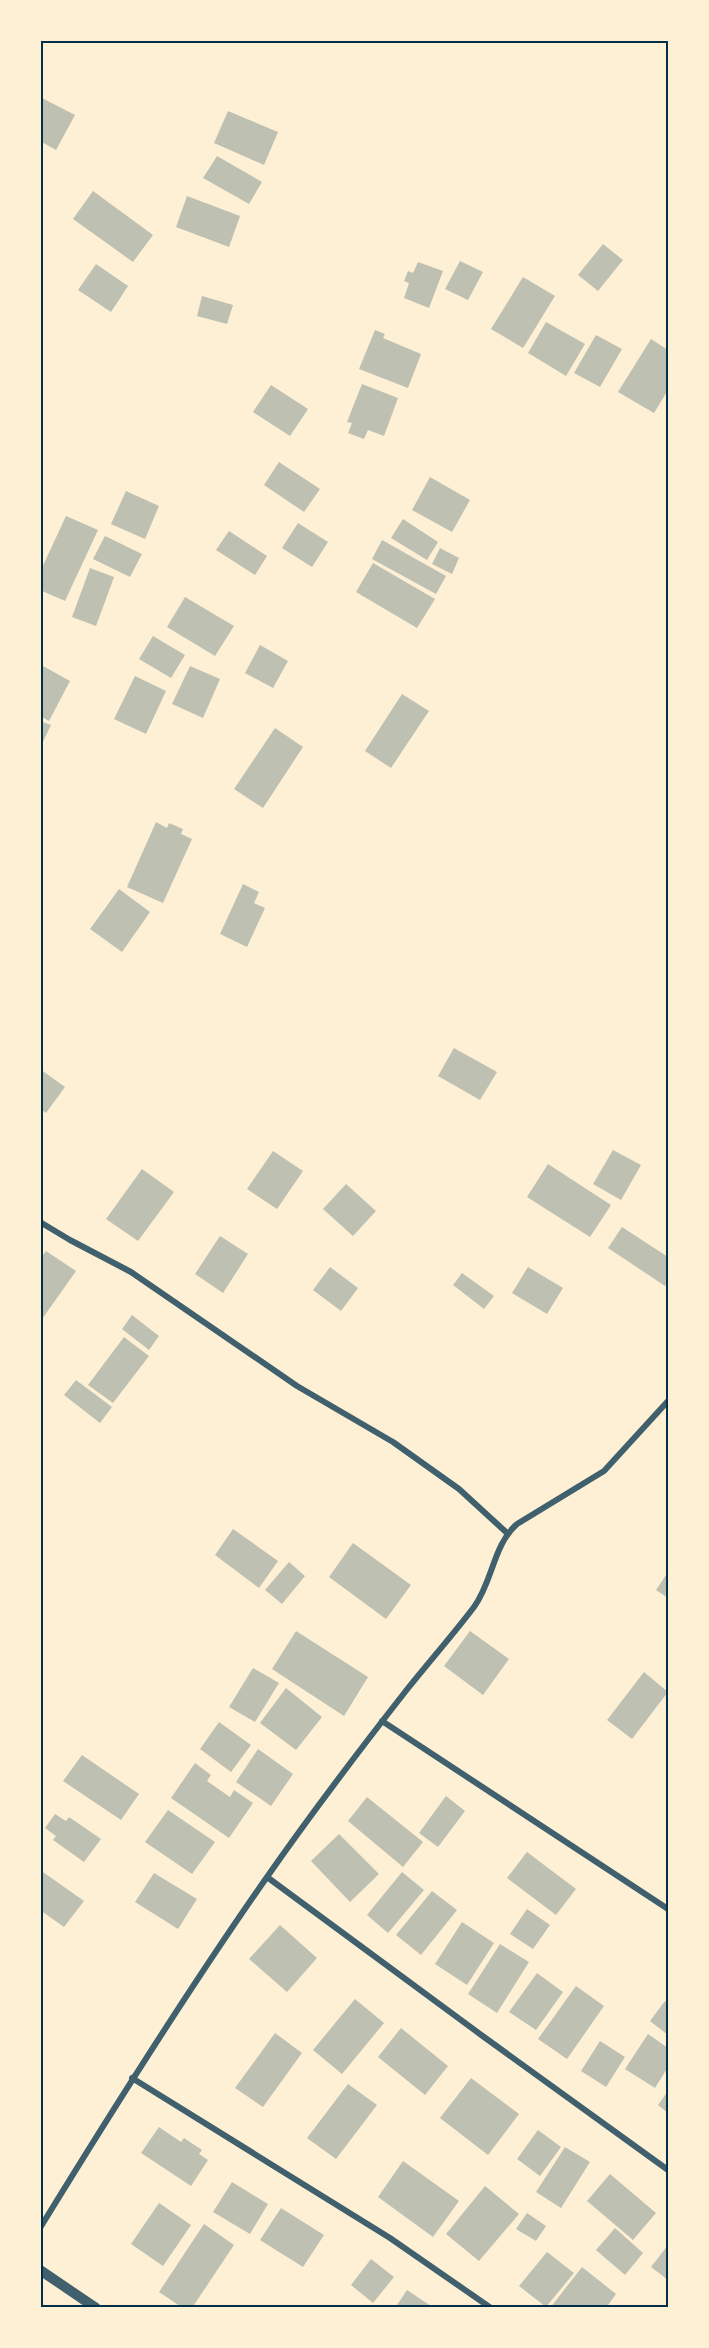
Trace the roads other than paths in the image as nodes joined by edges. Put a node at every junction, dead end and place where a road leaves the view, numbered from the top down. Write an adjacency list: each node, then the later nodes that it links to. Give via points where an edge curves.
1 (40, 1222): 3 (street, via 131,1272 297,1386 393,1442 459,1489)
2 (669, 1401): 3 (street, via 604,1472)
3 (507, 1533): 4 (street, via 475,1606)
4 (382, 1721): 5 (street); 6 (street)
5 (267, 1877): 7 (street); 8 (street)
6 (669, 1909)
7 (132, 2078): 9 (street); 12 (street, via 390,2238)
8 (669, 2170)
9 (40, 2228)
10 (40, 2270): 11 (street)
11 (96, 2307)
12 (491, 2307)

